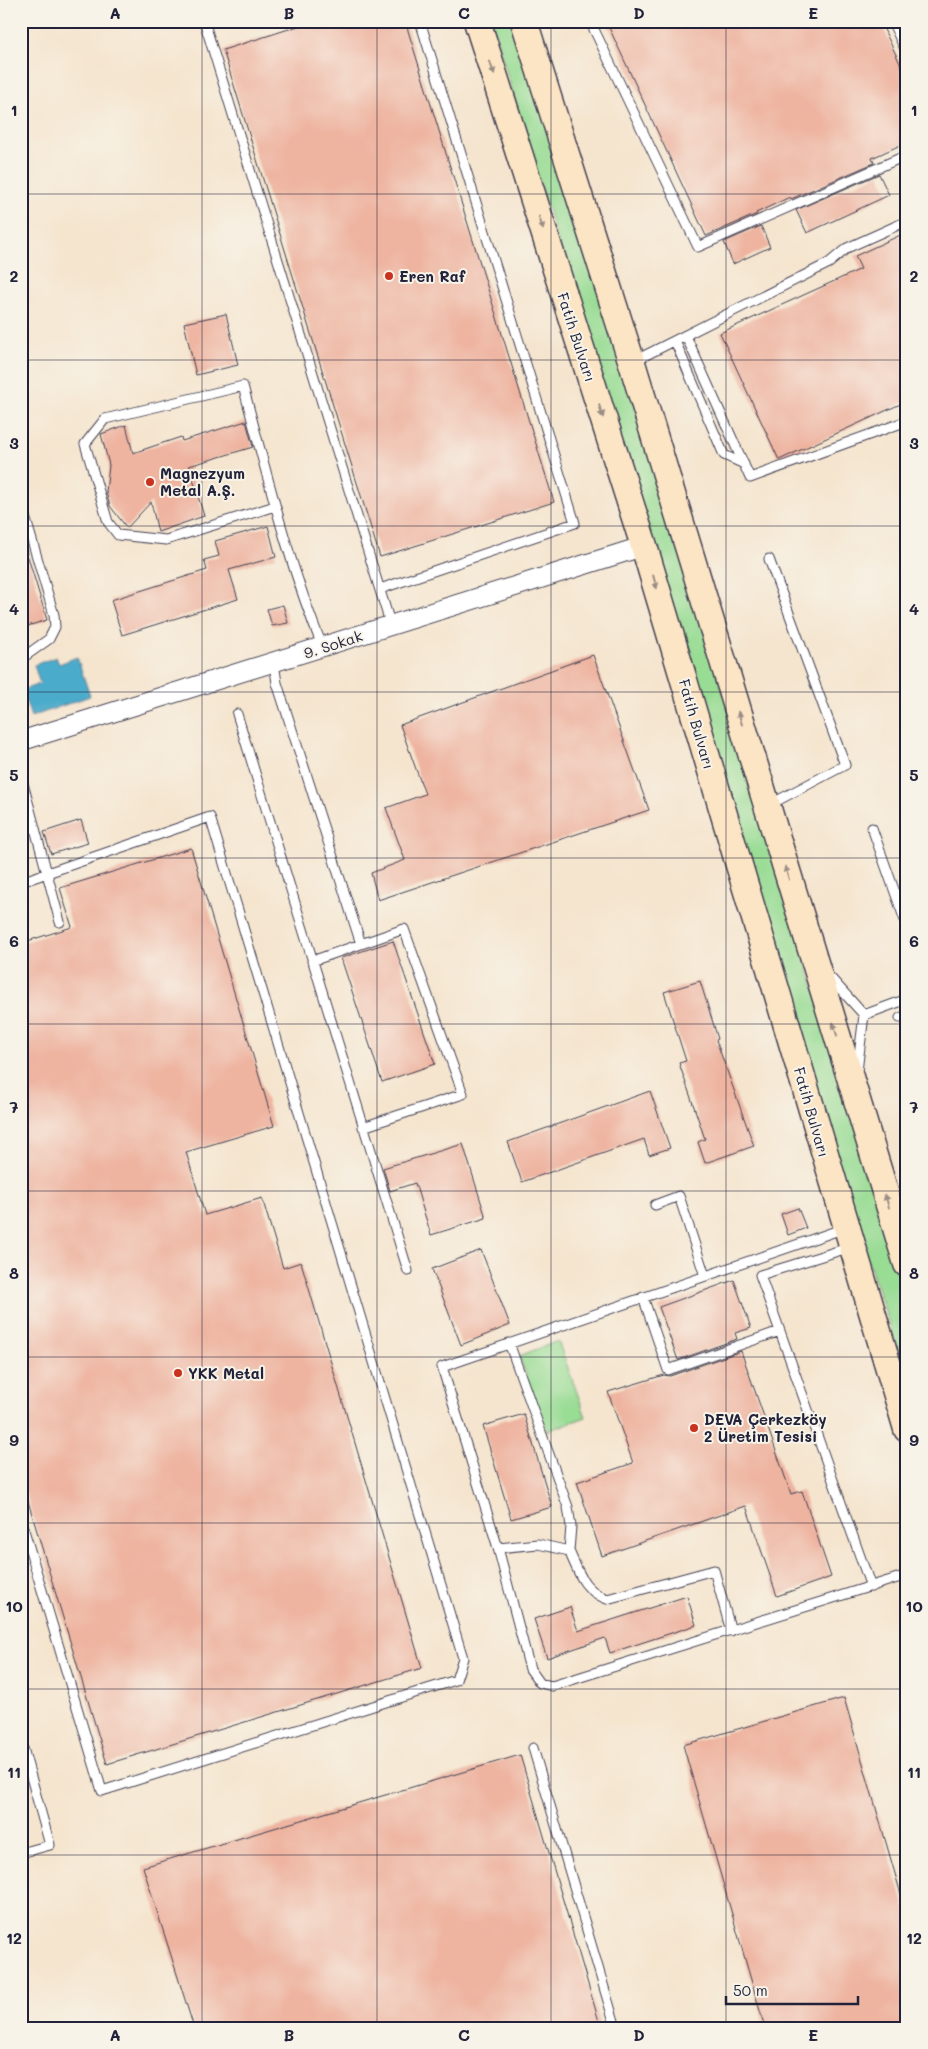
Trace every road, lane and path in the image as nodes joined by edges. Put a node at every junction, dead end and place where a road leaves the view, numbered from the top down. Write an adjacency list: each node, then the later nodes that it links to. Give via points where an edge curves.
1 (204, 21): 20 (lane)
2 (420, 21): 20 (lane, via 575,523)
3 (477, 21): 17 (main road, Fatih Bulvarı, one-way to 17)
4 (524, 21): 12 (main road)
5 (590, 21): 8 (lane, via 698,247)
6 (892, 21): 7 (lane)
7 (907, 53)
8 (907, 155)
9 (907, 221): 10 (lane, via 847,248 829,263)
10 (686, 336): 11 (lane); 14 (lane)
11 (674, 341): 12 (lane); 14 (lane, via 724,455)
12 (632, 363): 19 (main road)
13 (907, 421): 14 (lane, via 750,478)
14 (744, 464)
15 (21, 503): 23 (lane, via 55,627 49,639)
16 (275, 506): 16 (lane, via 166,540 118,535 108,522 85,444 105,419 243,386); 22 (lane)
17 (644, 546): 19 (main road, via 669,541); 21 (street, 9. Sokak); 42 (main road, Fatih Bulvarı, one-way to 42)
18 (769, 559): 28 (lane, via 845,765)
19 (692, 560): 28 (main road, one-way to 19)
20 (380, 589): 21 (lane)
21 (391, 626): 22 (street, 9. Sokak)
22 (323, 648): 24 (street, 9. Sokak)
23 (21, 659)
24 (274, 663): 26 (street, 9. Sokak); 34 (lane, via 280,692)
25 (237, 714): 36 (lane)
26 (21, 742)
27 (21, 776): 30 (lane)
28 (767, 806): 35 (main road, one-way to 28)
29 (872, 828): 33 (lane)
30 (47, 873): 31 (lane); 32 (lane); 50 (lane, via 210,817 464,1658 456,1680 102,1791)
31 (21, 882)
32 (60, 922)
33 (907, 926)
34 (361, 944): 36 (lane); 40 (lane, via 404,929 463,1094)
35 (813, 958): 38 (lane); 39 (main road, one-way to 35)
36 (312, 960): 40 (lane)
37 (907, 999): 38 (lane)
38 (864, 1016): 39 (lane)
39 (854, 1091): 43 (main road, one-way to 39)
40 (363, 1127): 44 (lane)
41 (655, 1205): 45 (lane, via 679,1196)
42 (849, 1237): 45 (lane); 47 (lane, via 760,1275); 49 (main road, Fatih Bulvarı)
43 (907, 1264)
44 (408, 1271)
45 (705, 1276): 46 (lane)
46 (643, 1297): 47 (lane, via 668,1370); 48 (lane)
47 (780, 1331): 54 (lane)
48 (509, 1343): 51 (lane, via 442,1367); 52 (lane, via 568,1507 571,1526)
49 (907, 1429)
50 (21, 1520)
51 (498, 1548): 52 (lane, via 538,1544); 55 (lane, via 530,1669 540,1682 552,1686)
52 (569, 1551): 55 (lane, via 585,1585 594,1594 607,1599 714,1570)
53 (907, 1575): 54 (lane)
54 (871, 1587): 55 (lane)
55 (731, 1631)
56 (21, 1741): 58 (lane, via 50,1845)
57 (533, 1748): 59 (lane)
58 (21, 1852)
59 (616, 2028)

